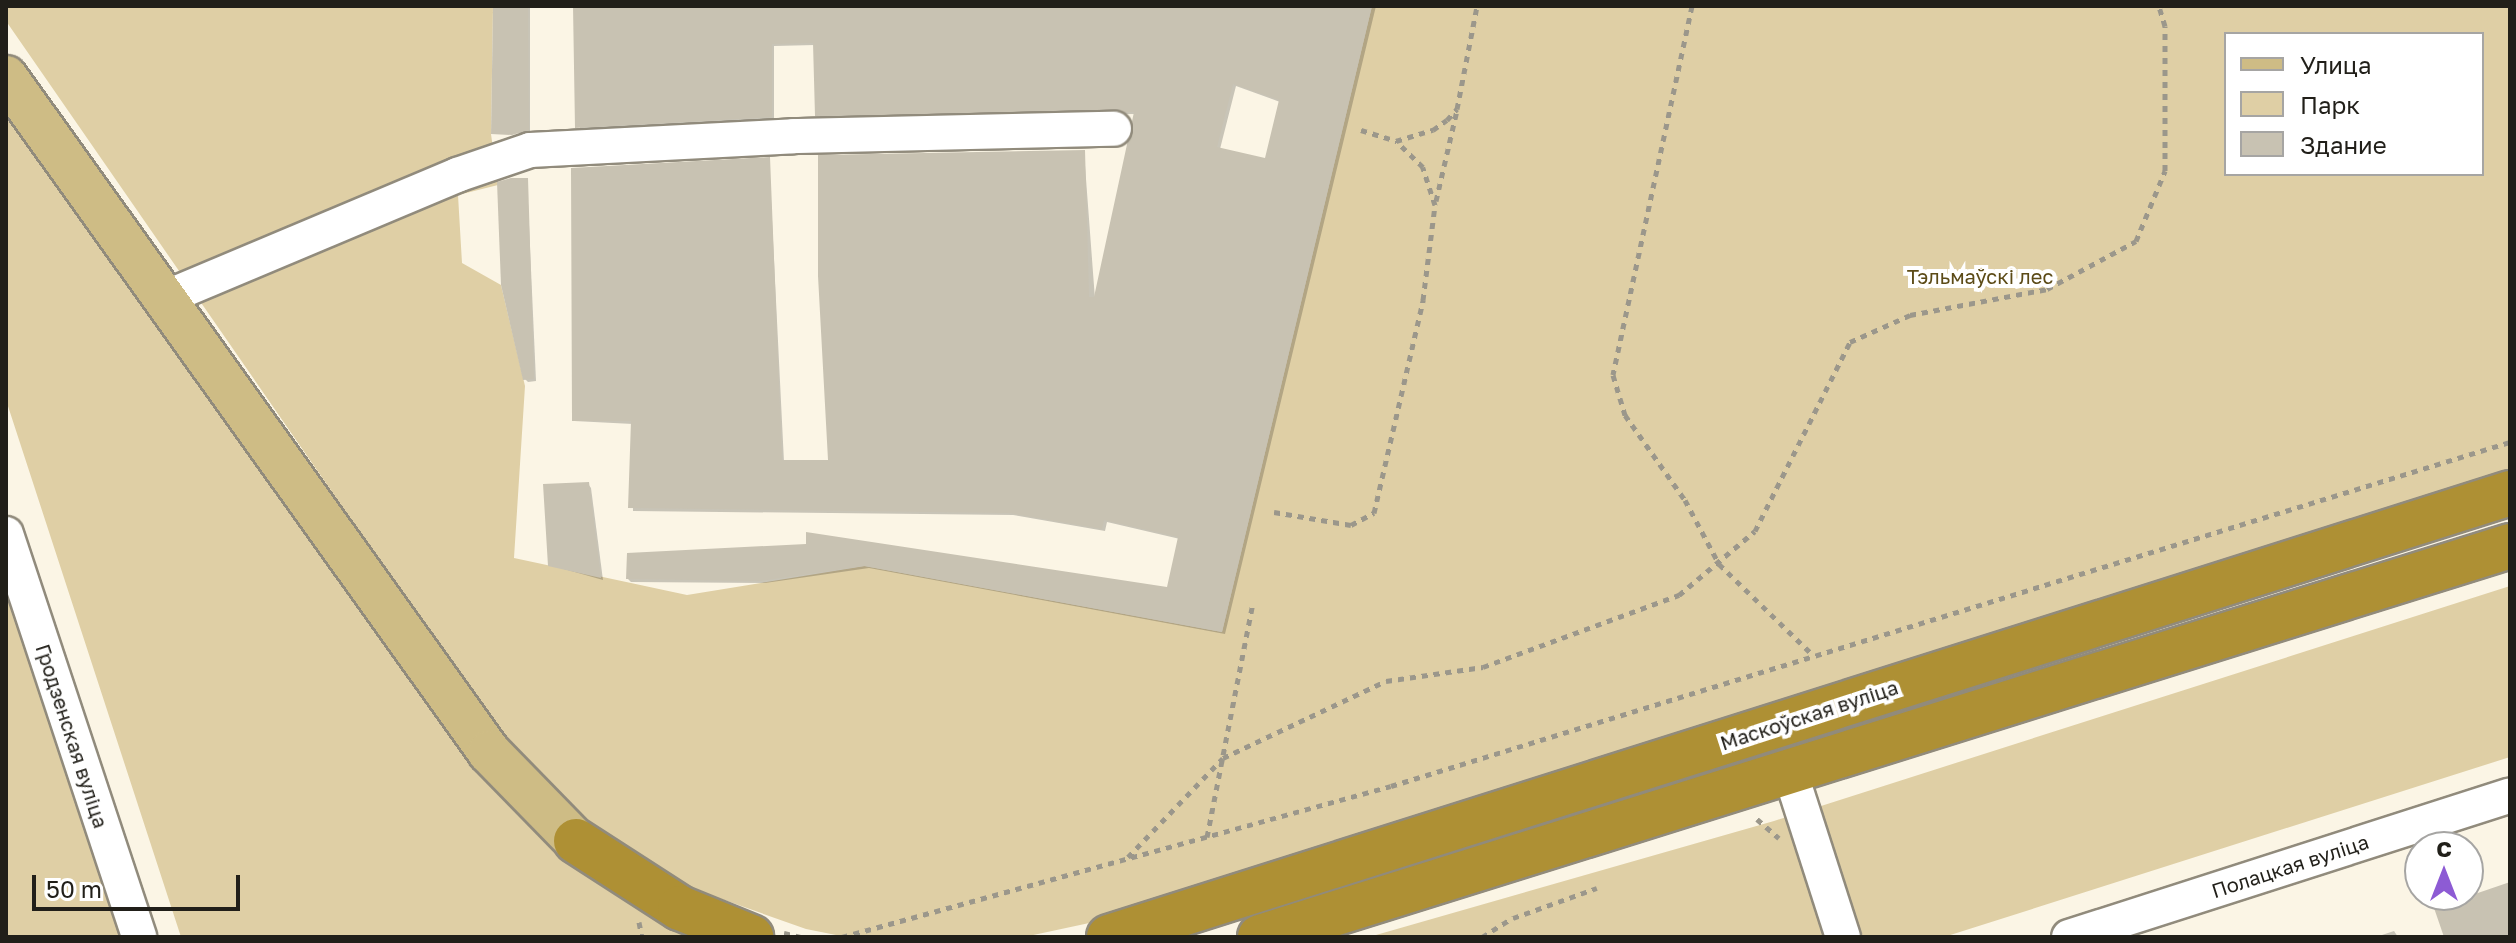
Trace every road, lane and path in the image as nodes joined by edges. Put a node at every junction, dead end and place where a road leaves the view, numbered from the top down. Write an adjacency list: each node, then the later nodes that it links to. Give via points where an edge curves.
1 (1477, 6): 5 (path)
2 (1692, 6): 16 (path, via 1613,375 1625,415 1685,500)
3 (2159, 6): 16 (path, via 2165,26 2165,171 2136,241 2047,289 1910,315 1850,342 1755,531)
4 (6, 77): 10 (main road)
5 (1457, 109): 8 (path, via 1433,130); 9 (path)
6 (1114, 129): 10 (street, via 763,137 530,150 471,169)
7 (1361, 130): 8 (path)
8 (1396, 141): 9 (path, via 1431,179)
9 (1435, 205): 13 (path, via 1423,300 1374,513 1351,525)
10 (167, 297): 24 (main road, via 489,752)
11 (2510, 442): 18 (path)
12 (2510, 493): 19 (highway, Маскоўская вуліца)
13 (1274, 512)
14 (6, 534): 27 (street, Гродзенская вуліца)
15 (2510, 546): 21 (highway)
16 (1719, 564): 18 (path); 20 (path, via 1679,595 1483,667 1386,681)
17 (1253, 603): 20 (path)
18 (1813, 655): 23 (path)
19 (1775, 725): 21 (highway); 30 (highway, Маскоўская вуліца)
20 (1223, 758): 23 (path); 25 (path)
21 (1790, 772): 31 (highway); 33 (street)
22 (2510, 795): 34 (street, Полацкая вуліца)
23 (1207, 838): 25 (path)
24 (576, 841): 28 (highway, via 680,908)
25 (1126, 859): 29 (path)
26 (1597, 888): 32 (path, via 1513,918)
27 (139, 937)
28 (751, 937)
29 (842, 937)
30 (1109, 937)
31 (1260, 937)
32 (1482, 937)
33 (1843, 937)
34 (2069, 937)

